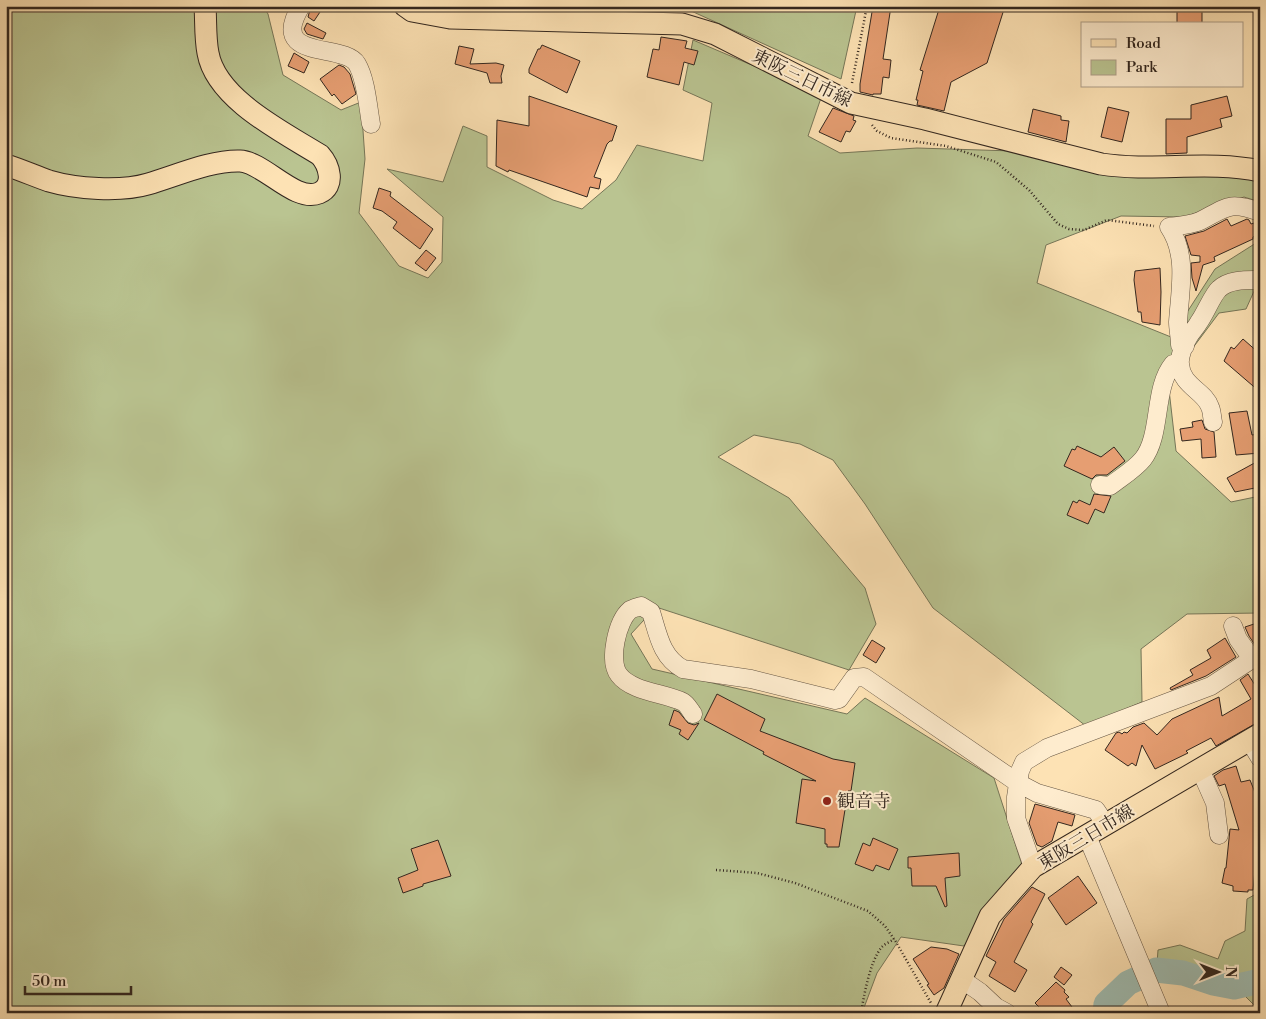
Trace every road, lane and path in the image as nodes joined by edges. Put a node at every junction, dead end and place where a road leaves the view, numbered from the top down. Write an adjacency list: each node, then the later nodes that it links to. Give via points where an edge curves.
1 (205, 6): 8 (main road, via 208,53 214,72 226,88 255,114 320,155 330,174 324,191 310,195 300,192 243,161 220,162 139,186 99,188 50,181)
2 (301, 6): 7 (street, via 294,17 292,30 297,39 309,48 347,55 357,64)
3 (404, 6): 5 (main road, 東阪三日市線, via 412,11 450,18)
4 (867, 6): 6 (path, via 852,86)
5 (560, 13): 6 (main road, 東阪三日市線, via 682,24 715,34)
6 (859, 106): 9 (main road, 東阪三日市線, via 1126,168 1239,167); 11 (path, via 877,131 891,138 946,146 996,162 1029,190 1058,224 1069,229 1084,230 1107,220)
7 (371, 124)
8 (6, 165)
9 (1260, 171)
10 (1260, 212): 11 (street, via 1228,206 1199,222)
11 (1169, 227): 13 (street, via 1180,254 1182,289 1178,324 1180,345)
12 (1260, 280): 13 (street, via 1243,280 1219,289)
13 (1185, 346): 14 (street)
14 (1180, 363): 15 (street, via 1184,378 1210,406); 16 (street, via 1168,369 1152,442 1143,458 1110,486)
15 (1212, 422)
16 (1100, 485)
17 (1233, 626): 18 (street, via 1238,639)
18 (1256, 659): 22 (street, via 1211,686 1047,748 1024,762)
19 (693, 714): 22 (street, via 684,703 631,684 619,676 614,666 615,642 631,609 641,606 651,612 661,645 674,664 683,669 751,679 835,700 854,678 864,676)
20 (1256, 744): 21 (main road, 東阪三日市線)
21 (1200, 770): 23 (main road, 東阪三日市線); 24 (street, via 1215,803)
22 (1018, 783): 23 (street, via 1037,793 1096,810); 26 (street, via 1016,818)
23 (1106, 825): 25 (main road, 東阪三日市線)
24 (1219, 835)
25 (1087, 836): 26 (main road, 東阪三日市線); 30 (street)
26 (1033, 867): 29 (main road, 東阪三日市線, via 990,916)
27 (716, 870): 28 (path, via 757,873 835,898 868,911)
28 (894, 939): 31 (path); 33 (path, via 881,947 865,988)
29 (961, 979): 31 (main road, 東阪三日市線); 32 (street, via 996,1007)
30 (1158, 1005)
31 (939, 1009)
32 (1011, 1012)
33 (861, 1013)

